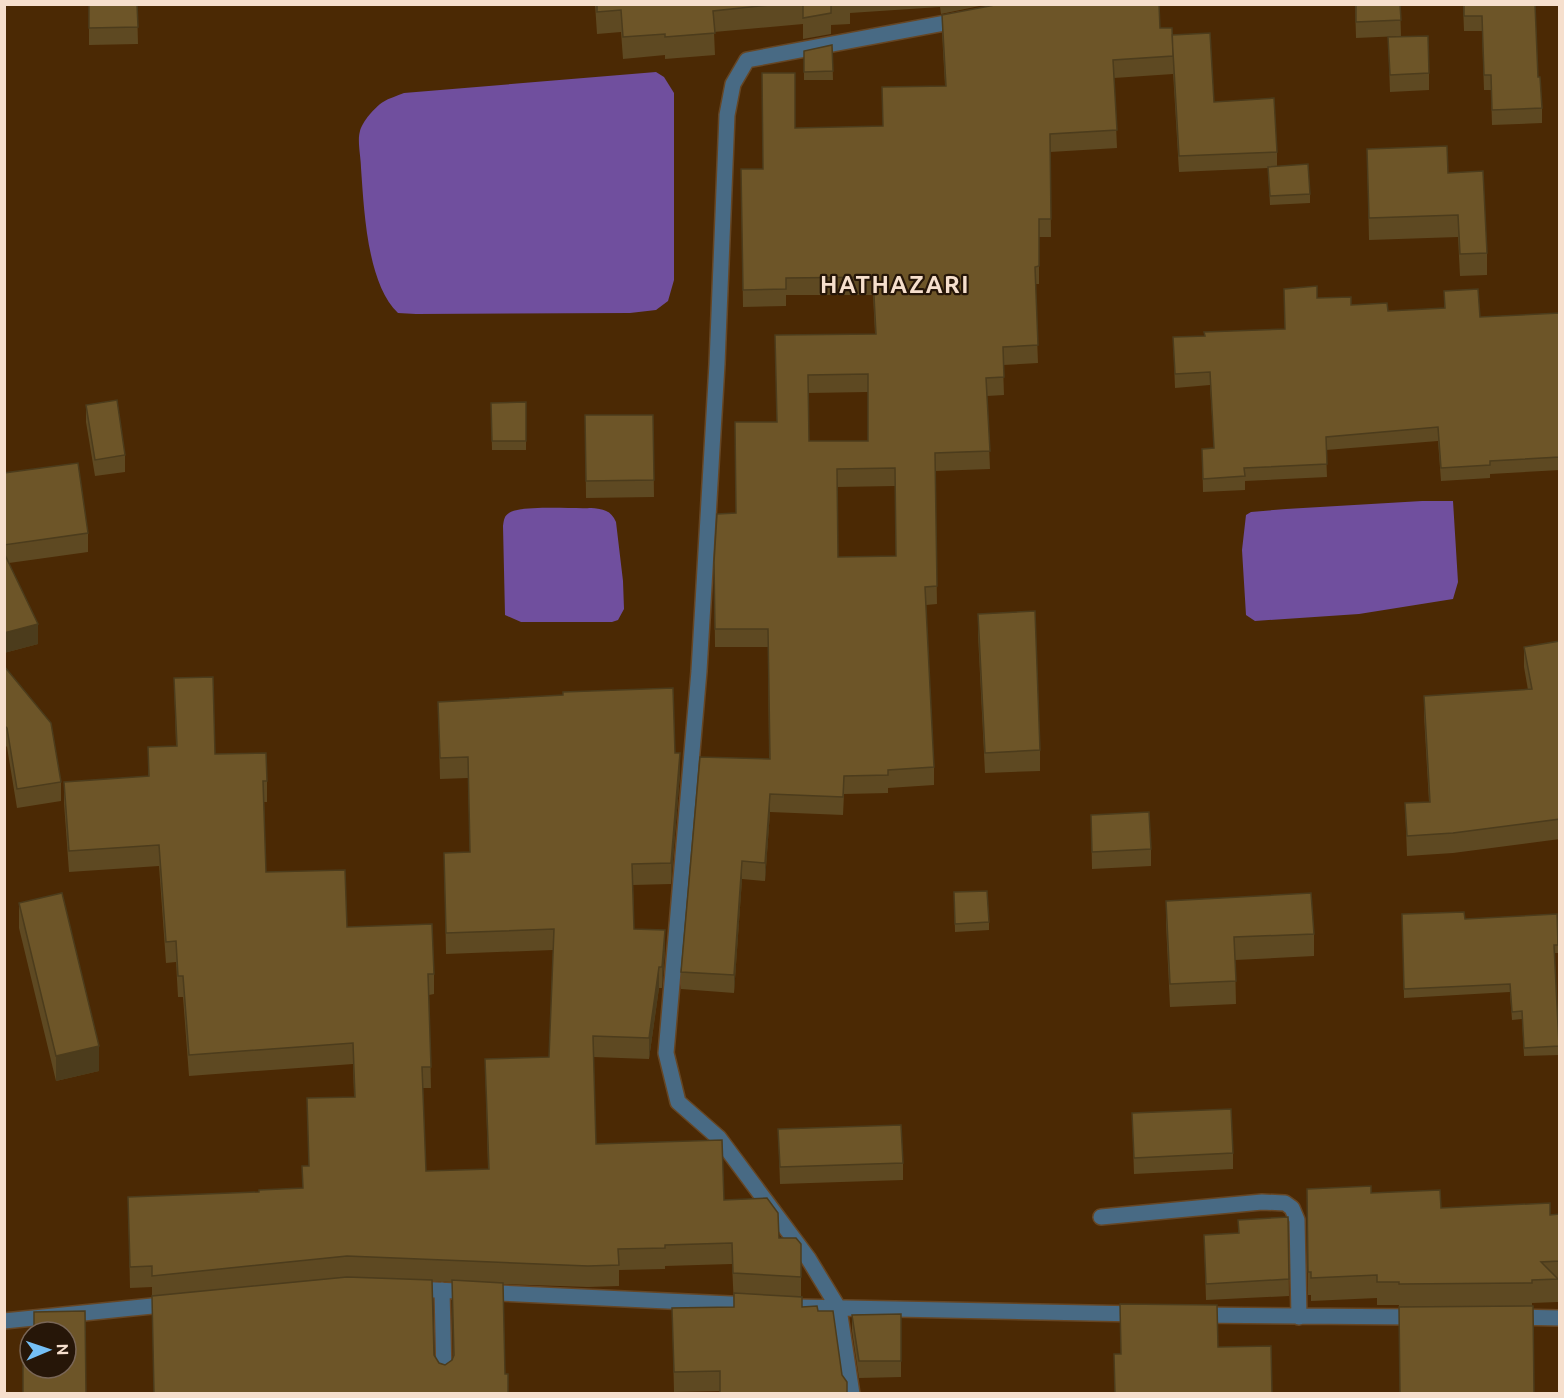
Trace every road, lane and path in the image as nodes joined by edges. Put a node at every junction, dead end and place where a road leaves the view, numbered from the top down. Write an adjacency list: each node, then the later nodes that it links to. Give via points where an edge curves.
1 (975, 17): 6 (street, via 747,60 733,84 727,115 699,671 666,1053 678,1102 718,1138 808,1258)
2 (1101, 1217): 9 (street, via 1285,1203 1297,1220)
3 (394, 1288): 4 (street)
4 (442, 1290): 6 (street); 14 (street)
5 (182, 1304): 13 (street)
6 (839, 1309): 7 (street); 15 (street)
7 (1158, 1315)
8 (1181, 1315): 9 (street)
9 (1299, 1317): 10 (street)
10 (1431, 1317)
11 (1502, 1317): 12 (street)
12 (1560, 1318)
13 (4, 1321)
14 (444, 1375)
15 (852, 1394)

